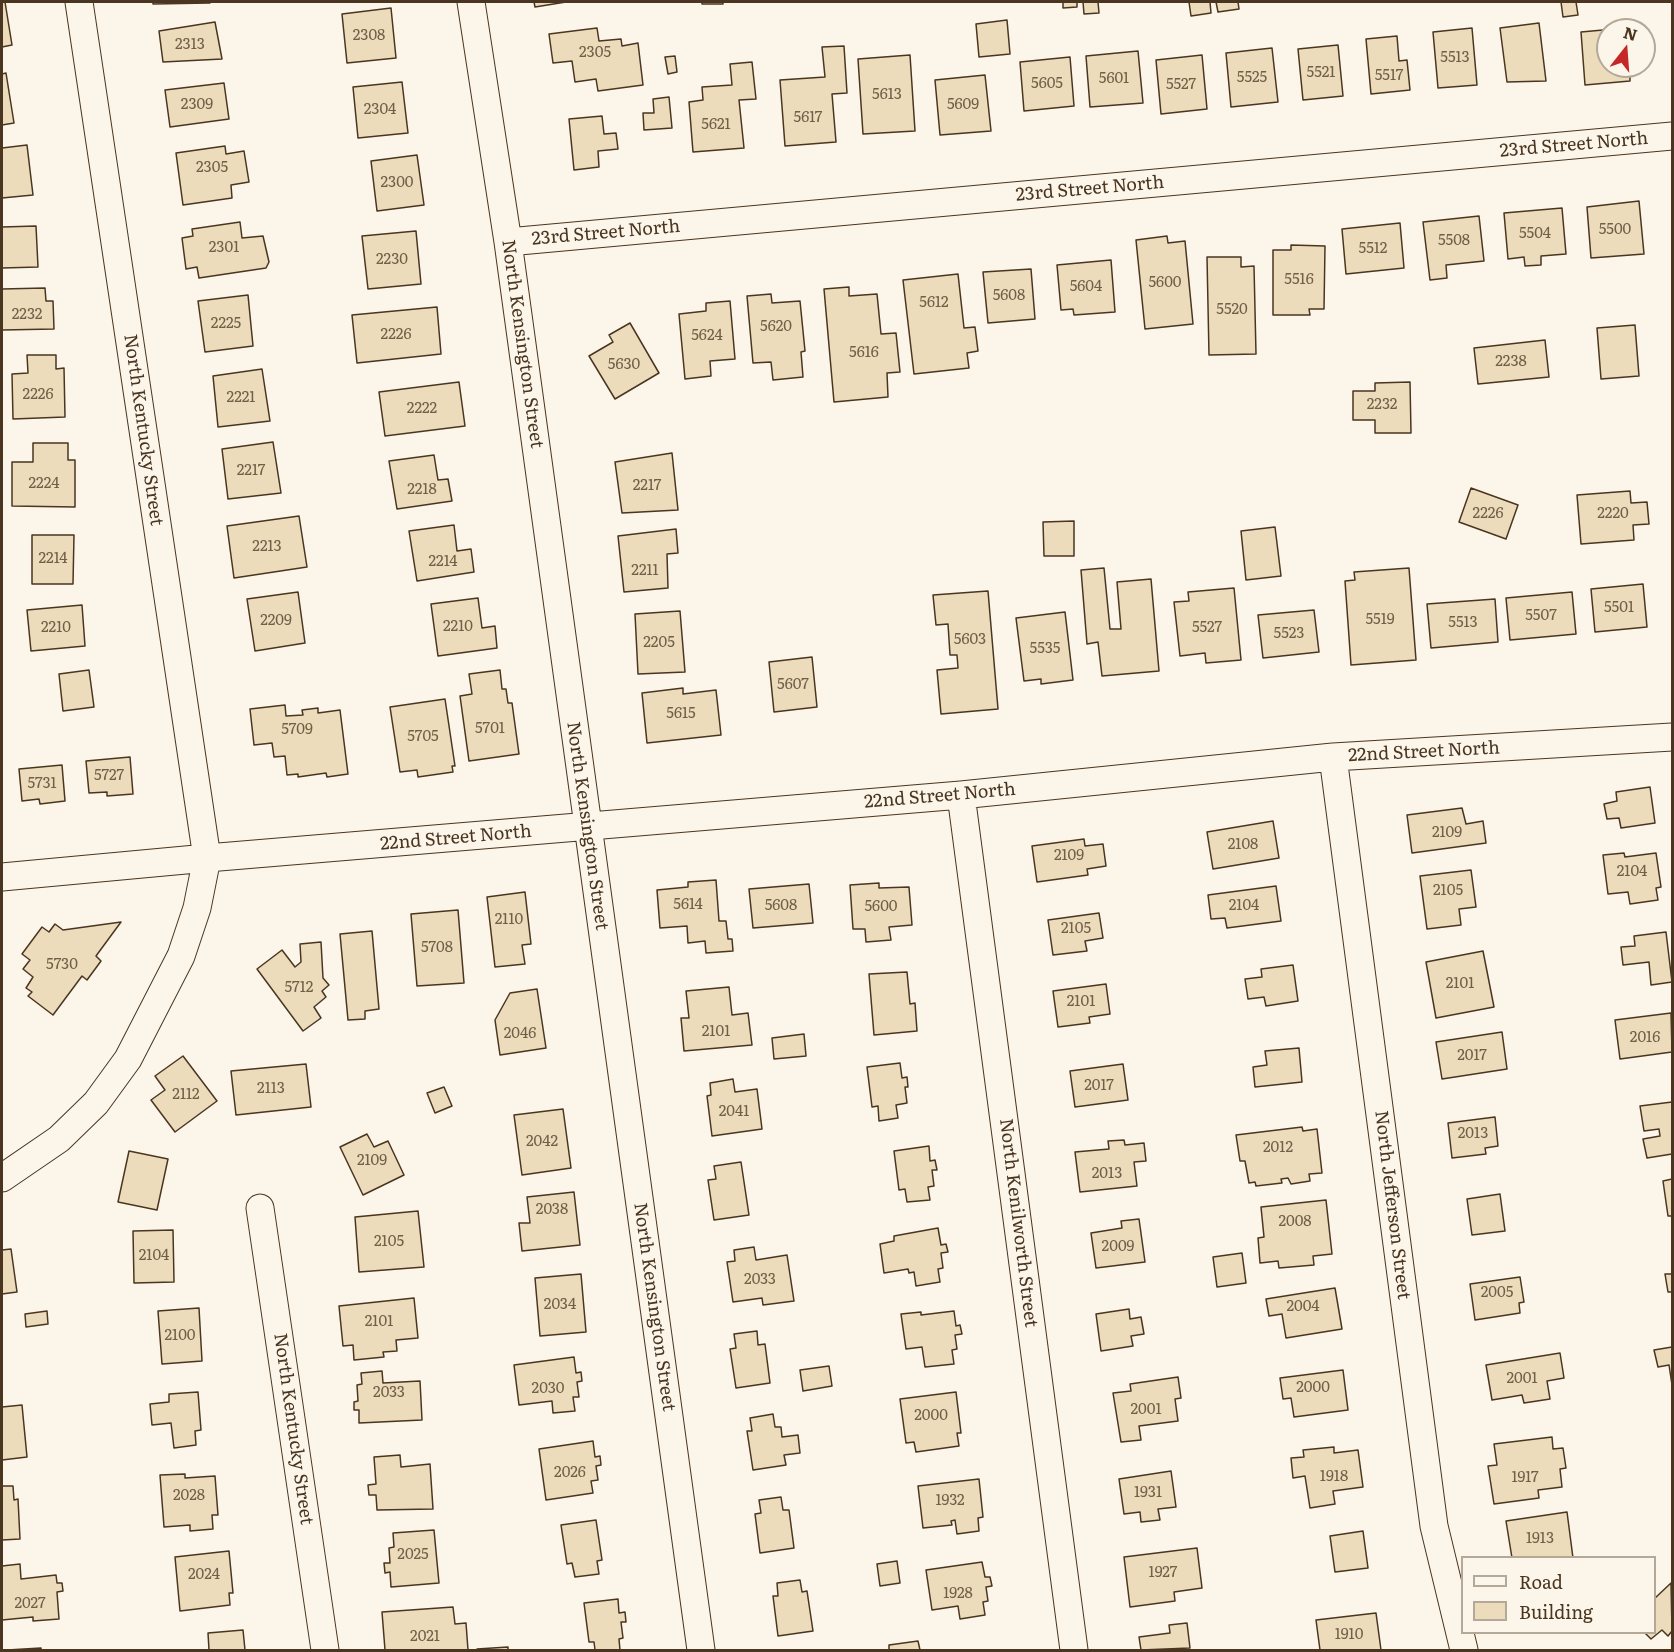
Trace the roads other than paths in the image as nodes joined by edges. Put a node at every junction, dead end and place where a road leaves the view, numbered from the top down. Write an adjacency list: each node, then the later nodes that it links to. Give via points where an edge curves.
1 (79, 2): 9 (street, North Kentucky Street)
2 (471, 2): 4 (street, North Kensington Street)
3 (1672, 136): 4 (street, 23rd Street North)
4 (508, 242): 8 (street, North Kensington Street)
5 (1672, 737): 6 (street, 22nd Street North)
6 (1333, 757): 7 (street, 22nd Street North); 16 (street, North Jefferson Street, via 1434,1526)
7 (961, 795): 8 (street, 22nd Street North); 15 (street, North Kenilworth Street)
8 (587, 827): 9 (street, 22nd Street North); 14 (street, North Kensington Street)
9 (207, 858): 10 (street, 22nd Street North); 11 (street, via 197,908 181,956 128,1059 96,1103 59,1139)
10 (2, 878)
11 (2, 1178)
12 (260, 1209): 13 (street, North Kentucky Street)
13 (325, 1650)
14 (701, 1650)
15 (1074, 1650)
16 (1464, 1650)

